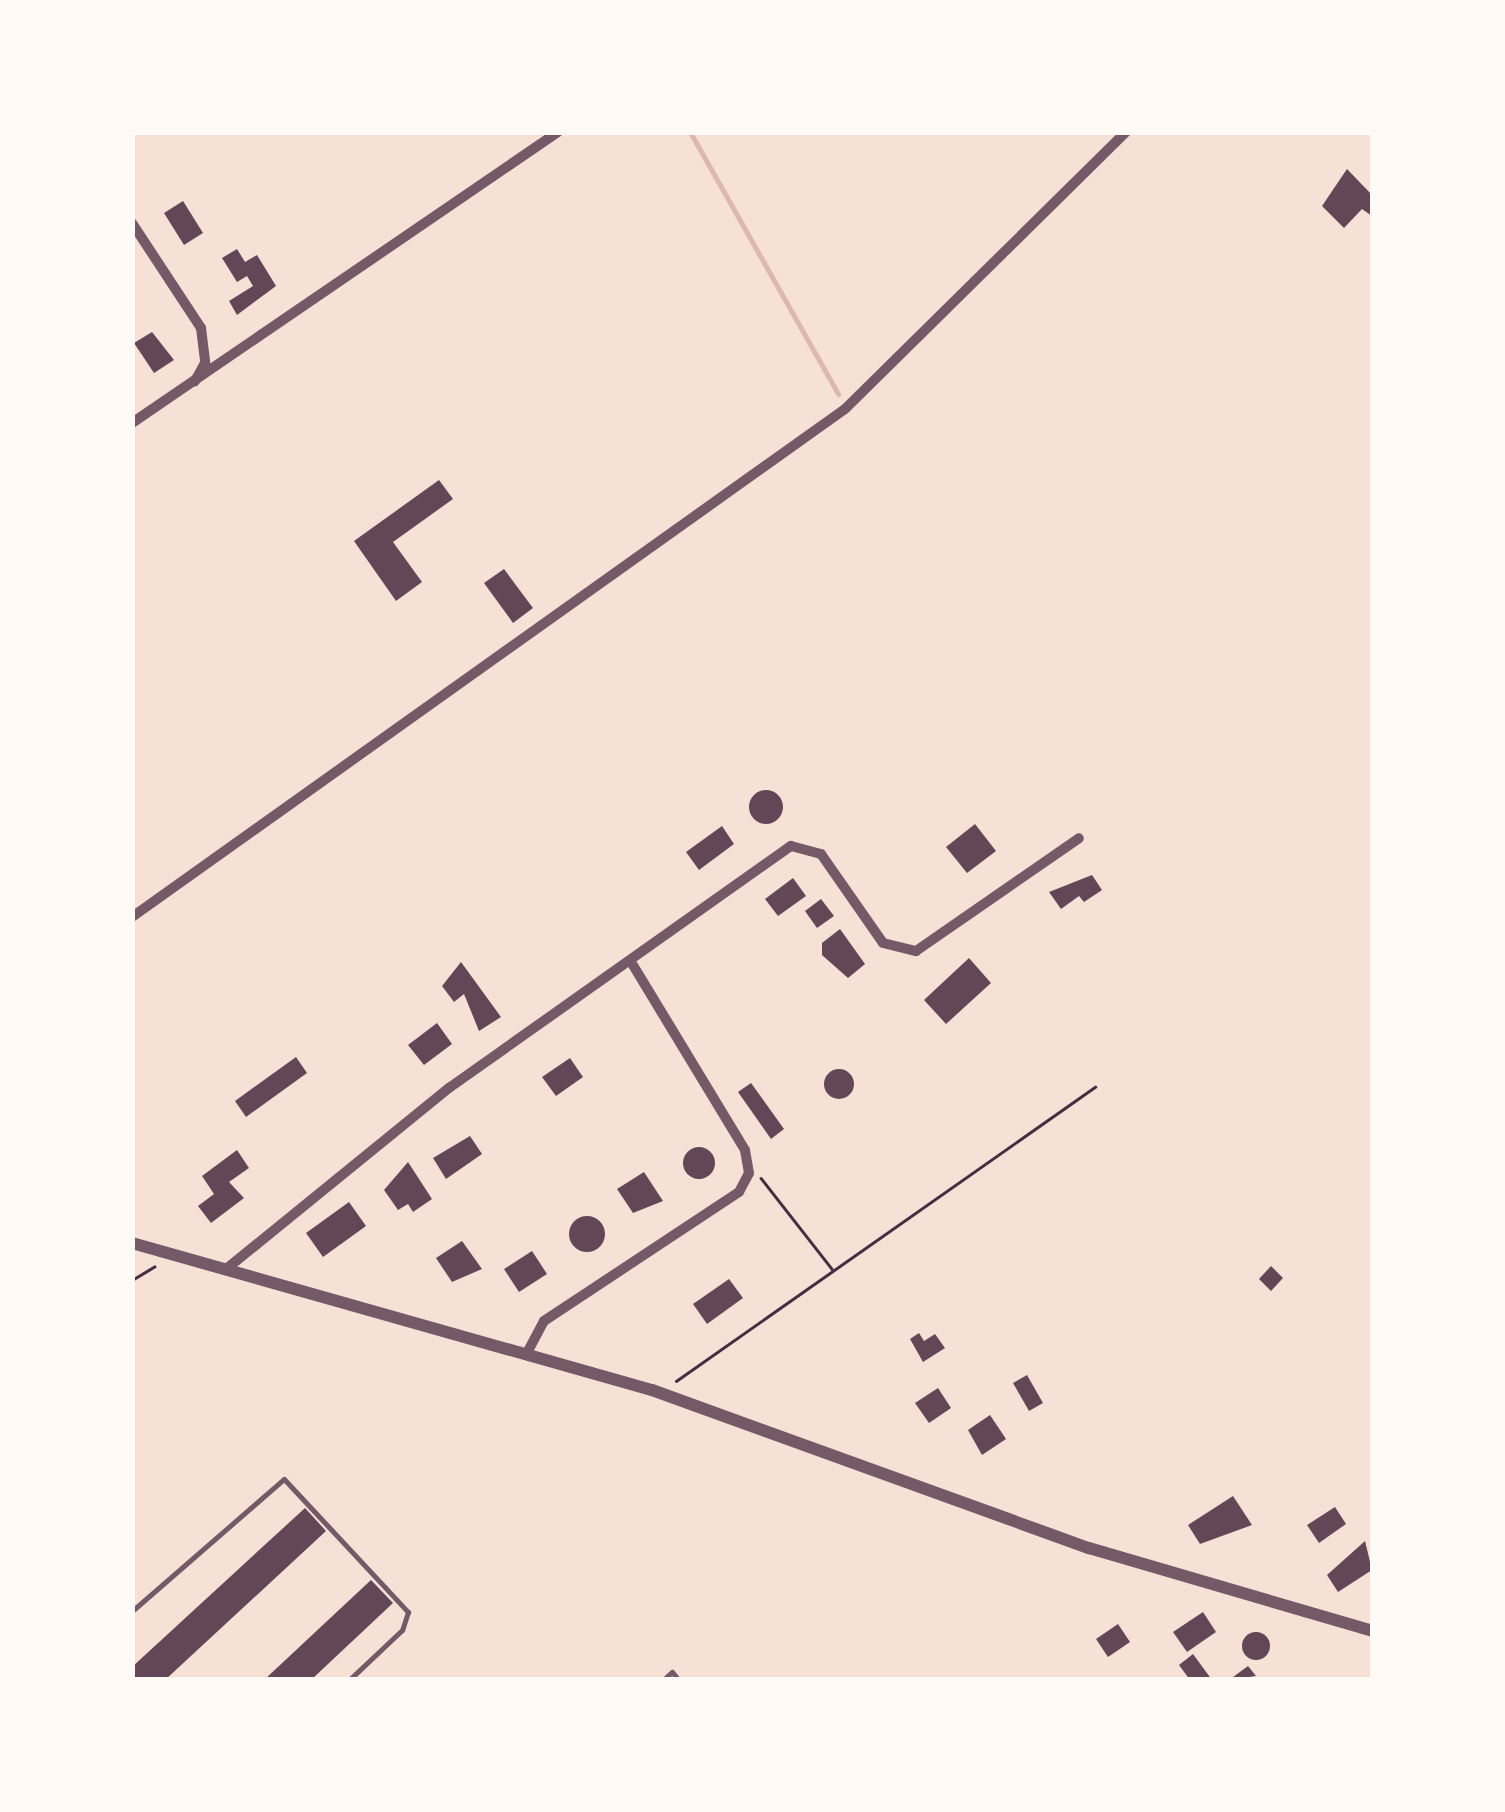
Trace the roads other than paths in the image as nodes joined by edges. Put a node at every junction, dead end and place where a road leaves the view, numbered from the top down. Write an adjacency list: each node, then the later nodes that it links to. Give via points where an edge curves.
1 (558, 132): 4 (street)
2 (1126, 132): 7 (street, via 844,408)
3 (132, 222): 4 (street, via 201,328 205,362)
4 (194, 382): 5 (street)
5 (132, 422)
6 (1079, 838): 8 (street, via 916,951 883,943 821,854 791,846)
7 (132, 917)
8 (633, 965): 10 (street, via 449,1088); 11 (street, via 745,1150 749,1173 739,1192 544,1320)
9 (132, 1243): 10 (street)
10 (225, 1270): 11 (street)
11 (528, 1352): 13 (street, via 666,1394 1089,1548)
12 (132, 1611): 14 (lane, via 284,1479 408,1612 402,1630)
13 (1372, 1630)
14 (349, 1680)
15 (663, 1680): 16 (lane)
16 (679, 1680)

